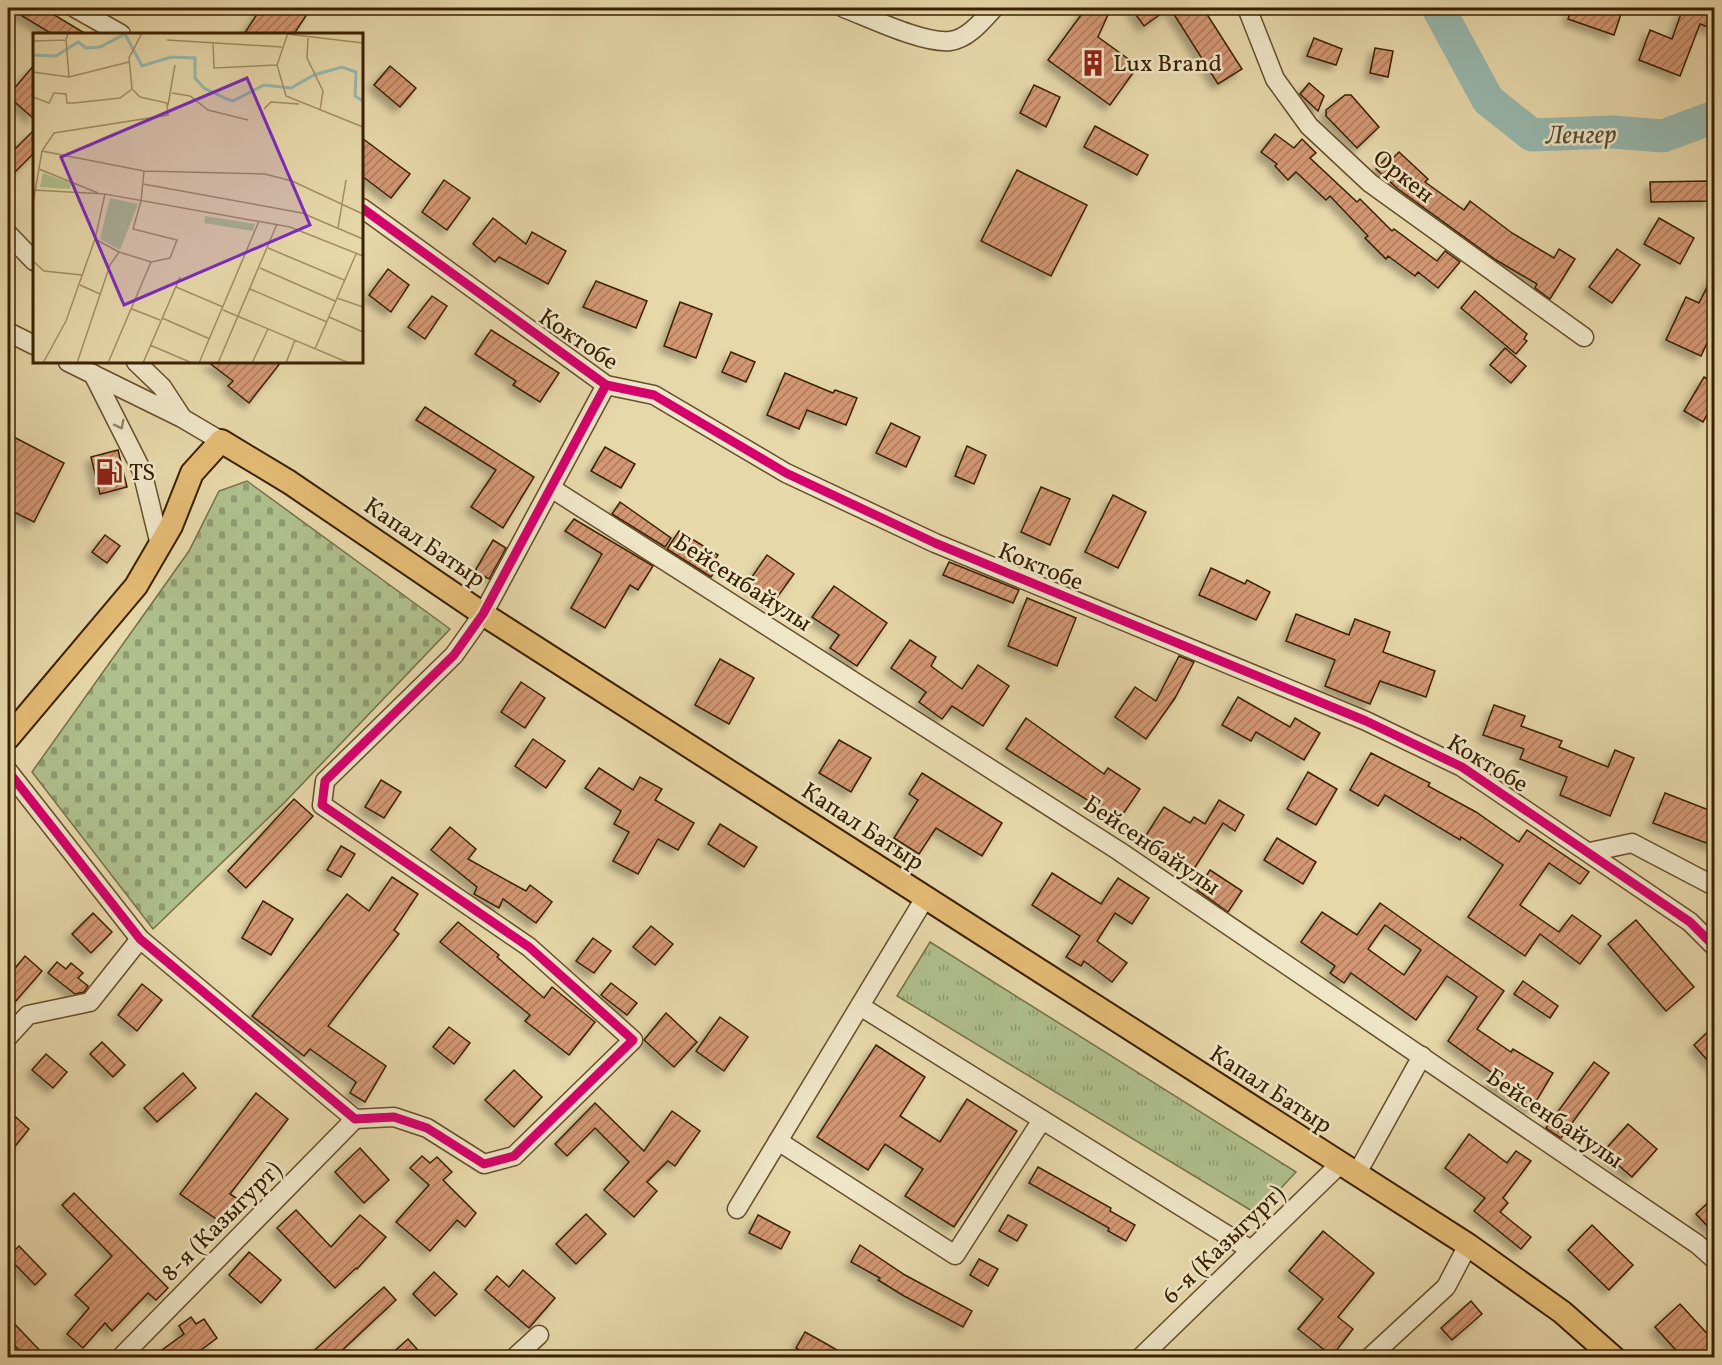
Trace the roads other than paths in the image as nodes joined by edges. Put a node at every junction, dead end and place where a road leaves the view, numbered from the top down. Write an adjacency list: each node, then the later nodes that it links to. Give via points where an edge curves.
1 (75, 8): 5 (street)
2 (844, 8): 3 (street, via 908,33 951,41 974,29)
3 (994, 8)
4 (1247, 8): 10 (street, Оркен, via 1275,79 1309,126 1370,183)
5 (119, 33)
6 (363, 209): 15 (street, Коктобе)
7 (8, 234): 8 (street)
8 (33, 260)
9 (8, 332): 11 (street)
10 (1584, 337)
11 (33, 344)
12 (70, 363): 14 (street, Капал Батыр)
13 (137, 363): 16 (street, via 162,387)
14 (93, 374): 16 (street, Капал Батыр); 19 (street, one-way to 19, via 142,471)
15 (606, 385): 18 (street); 23 (street, Коктобе, via 654,395 786,473 934,543 1366,721 1452,762)
16 (182, 418): 17 (street, Капал Батыр)
17 (220, 441): 19 (main road, via 192,473); 20 (main road, Капал Батыр, via 289,482)
18 (551, 488): 20 (street); 30 (street, Бейсенбайулы, via 1119,850)
19 (160, 545): 21 (main road, via 136,586)
20 (483, 614): 25 (main road, Капал Батыр); 31 (street, via 454,655 325,781 322,805 530,947 633,1040 514,1156 484,1164 427,1128 394,1117)
21 (8, 738)
22 (8, 771): 26 (street)
23 (1590, 852): 24 (street, via 1632,843); 27 (street, Коктобе, via 1690,922)
24 (1714, 886)
25 (925, 898): 28 (street); 34 (main road, Капал Батыр)
26 (140, 939): 29 (street, via 90,1002 28,1015); 31 (street)
27 (1714, 946)
28 (860, 1006): 32 (street); 33 (street)
29 (8, 1037)
30 (1422, 1056): 34 (street, 6-я (Казыгурт)); 38 (street, Бейсенбайулы)
31 (356, 1119): 40 (street, 8-я (Казыгурт))
32 (1042, 1120): 33 (street, via 955,1255); 37 (street)
33 (778, 1141): 35 (street)
34 (1348, 1170): 36 (main road, Капал Батыр); 37 (street, 6-я (Казыгурт))
35 (737, 1209)
36 (1468, 1245): 43 (street, via 1446,1287); 44 (main road, Капал Батыр, via 1562,1312)
37 (1251, 1250): 42 (street, 6-я (Казыгурт))
38 (1714, 1259)
39 (539, 1335): 41 (street)
40 (120, 1358)
41 (514, 1358)
42 (1140, 1358)
43 (1369, 1358)
44 (1614, 1358)

